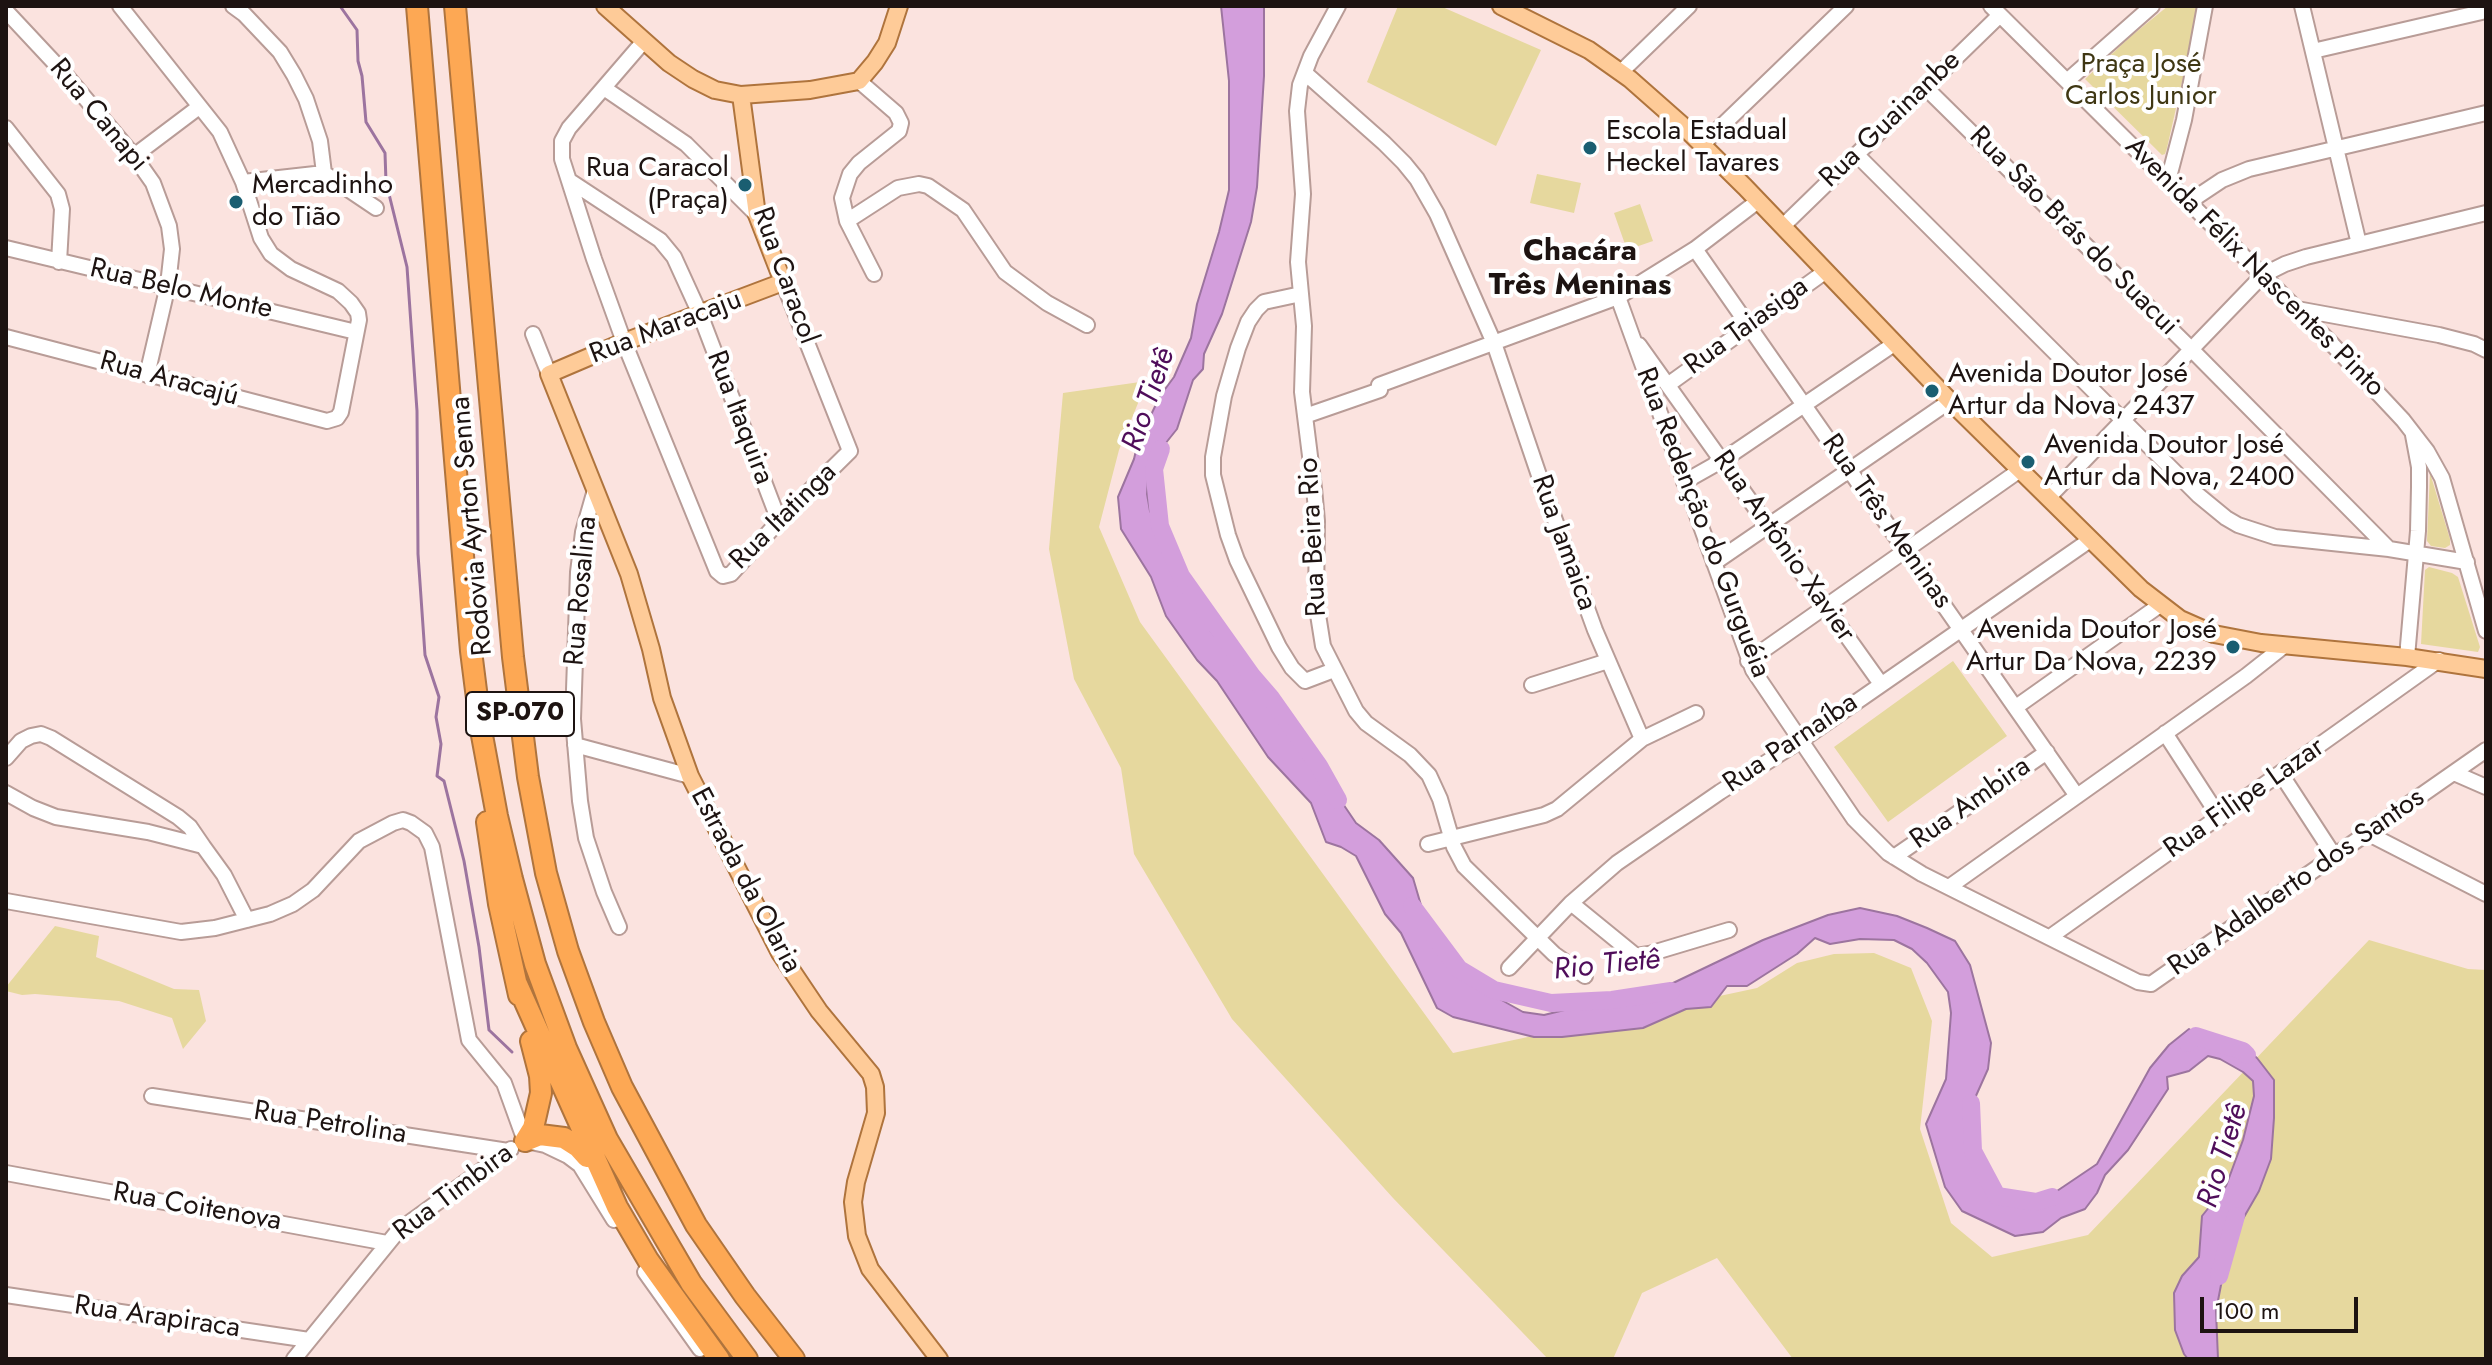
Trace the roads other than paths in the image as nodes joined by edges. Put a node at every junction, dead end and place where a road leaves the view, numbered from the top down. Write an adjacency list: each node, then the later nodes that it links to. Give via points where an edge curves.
1 (120, 6): 26 (street)
2 (233, 6): 33 (street, via 280,52 294,75 320,141)
3 (417, 6): 107 (highway, Rodovia Ayrton Senna / SP-070)
4 (455, 6): 153 (highway, Rodovia Ayrton Senna / SP-070, via 513,657 546,873 568,951 622,1087 696,1225)
5 (605, 6): 17 (main road)
6 (899, 6): 21 (main road, via 887,43)
7 (1338, 6): 20 (street, Rua Beira Rio)
8 (1689, 6): 19 (street)
9 (1846, 6): 29 (street)
10 (2205, 6): 35 (street)
11 (2302, 6): 18 (street)
12 (1510, 7): 19 (main road)
13 (2143, 9): 22 (street)
14 (1996, 10): 22 (street, Avenida Félix Nascentes Pinto); 23 (street, Rua Guainanbe)
15 (6, 11): 32 (street, Rua Canapi)
16 (2484, 12): 18 (street)
17 (644, 41): 24 (street); 25 (main road, via 693,79)
18 (2313, 51): 30 (street)
19 (1621, 72): 29 (main road)
20 (1305, 73): 53 (street, Rua Beira Rio, via 1297,111 1303,194); 64 (street, Rua Jamaica, via 1417,179)
21 (859, 81): 25 (main road); 42 (street, via 896,113 901,127 850,174 842,198)
22 (2067, 81): 35 (street, Avenida Félix Nascentes Pinto)
23 (1925, 87): 31 (street, Rua Guainanbe); 66 (street, Rua São Brás do Suacui)
24 (604, 88): 34 (street, via 562,141); 41 (street, via 686,144)
25 (741, 95): 41 (main road, Rua Caracol)
26 (199, 107): 32 (street); 36 (street, via 220,132)
27 (2486, 113): 30 (street)
28 (6, 128): 47 (street, via 58,194)
29 (1703, 144): 37 (main road)
30 (2336, 149): 38 (street, via 2234,174); 44 (street)
31 (1857, 155): 43 (street, Rua Guainanbe); 74 (street)
32 (134, 156): 52 (street, Rua Canapi, via 153,183 169,226)
33 (324, 173): 36 (street); 39 (street)
34 (570, 181): 56 (street, Rua Itaquira, via 668,248); 63 (street)
35 (2168, 181): 38 (street, Avenida Félix Nascentes Pinto)
36 (243, 182): 59 (street, via 271,254 338,291 358,313)
37 (1758, 201): 43 (main road); 46 (street)
38 (2189, 202): 50 (street, Avenida Félix Nascentes Pinto)
39 (376, 208)
40 (2486, 213): 44 (street)
41 (757, 215): 51 (main road, Rua Caracol)
42 (847, 221): 49 (street); 57 (street, via 898,188 928,186 963,210 1005,272)
43 (1783, 226): 48 (main road)
44 (2359, 244): 50 (street)
45 (6, 248): 47 (street, Rua Belo Monte)
46 (1695, 249): 54 (street); 58 (street, Rua Três Meninas)
47 (59, 262): 52 (street, Rua Belo Monte)
48 (1826, 271): 58 (street, Rua Taiasiga); 65 (main road)
49 (874, 274)
50 (2263, 275): 55 (street, Avenida Félix Nascentes Pinto); 66 (street)
51 (783, 282): 56 (main road, Rua Maracaju); 76 (street, Rua Caracol)
52 (168, 285): 59 (street, Rua Belo Monte); 69 (street, Rua Canapi)
53 (1301, 294): 73 (street, Rua Beira Rio); 102 (street, via 1264,302 1248,322 1230,373 1213,457 1215,487 1237,560 1292,668 1307,681)
54 (1618, 297): 60 (street, Rua Redenção do Gurguéia); 64 (street)
55 (2297, 309): 67 (street, via 2439,335); 75 (street, Avenida Félix Nascentes Pinto)
56 (700, 314): 63 (main road, Rua Maracaju); 83 (street, Rua Itaquira)
57 (1087, 325)
58 (1749, 326): 70 (street, Rua Taiasiga); 72 (street, Rua Três Meninas)
59 (356, 332): 69 (street, Rua Aracajú, via 341,412 333,421)
60 (1630, 332): 70 (street, Rua Antônio Xavier); 80 (street, Rua Redenção do Gurguéia)
61 (533, 334): 68 (street)
62 (6, 337): 69 (street, Rua Aracajú)
63 (624, 342): 68 (main road, Rua Maracaju); 83 (street, Rua Itatinga, via 717,571 731,574)
64 (1494, 343): 73 (street); 99 (street, Rua Jamaica)
65 (1894, 344): 71 (main road); 72 (street)
66 (2191, 349): 74 (street); 86 (street, Rua São Brás do Suacui)
67 (2486, 350)
68 (549, 374): 81 (main road, Estrada da Olaria)
69 (147, 375)
70 (1669, 384): 77 (street, Rua Antônio Xavier)
71 (1950, 401): 78 (street); 79 (main road)
72 (1805, 405): 77 (street); 78 (street, Rua Três Meninas)
73 (1305, 416): 102 (street, Rua Beira Rio, via 1317,521 1318,626)
74 (2123, 420): 82 (street); 86 (street, via 2198,495 2238,525 2275,537)
75 (2412, 431): 88 (street, via 2419,467); 89 (street, Avenida Félix Nascentes Pinto, via 2442,478)
76 (850, 451): 83 (street, Rua Itatinga)
77 (1723, 460): 80 (street); 84 (street, Rua Antônio Xavier)
78 (1850, 470): 84 (street); 87 (street, Rua Três Meninas)
79 (2020, 470): 82 (main road); 87 (street)
80 (1684, 482): 90 (street, Rua Redenção do Gurguéia)
81 (595, 490): 111 (street, Rua Rosalina, via 578,572); 117 (main road, Estrada da Olaria, via 629,574 662,698)
82 (2048, 498): 85 (main road)
83 (779, 521)
84 (1769, 527): 90 (street); 93 (street, Rua Antônio Xavier)
85 (2090, 540): 92 (main road); 94 (street, Rua Parnaíba)
86 (2389, 549): 88 (street)
87 (1906, 550): 93 (street); 94 (street, Rua Três Meninas)
88 (2416, 553): 89 (street); 97 (street)
89 (2467, 562): 91 (street, Avenida Félix Nascentes Pinto)
90 (1714, 563): 100 (street, Rua Redenção do Gurguéia)
91 (2478, 576): 95 (street, Avenida Félix Nascentes Pinto)
92 (2160, 605): 96 (main road, via 2214,634); 105 (street)
93 (1825, 608): 100 (street); 103 (street, Rua Antônio Xavier)
94 (1961, 629): 103 (street, Rua Parnaíba); 105 (street, Rua Três Meninas)
95 (2486, 631)
96 (2284, 646): 97 (main road); 108 (street)
97 (2407, 657): 98 (main road)
98 (2439, 660): 101 (main road); 116 (street, Rua Filipe Lazar)
99 (1608, 661): 104 (street); 109 (street, Rua Jamaica)
100 (1748, 661): 110 (street, Rua Redenção do Gurguéia)
101 (2486, 669)
102 (1334, 670): 125 (street, Rua Beira Rio, via 1366,723 1429,775)
103 (1881, 684): 110 (street, Rua Parnaíba)
104 (1532, 685)
105 (2016, 707): 113 (street, Rua Três Meninas)
106 (1696, 713): 109 (street)
107 (481, 730): 141 (highway, via 488,835); 152 (highway, Rodovia Ayrton Senna / SP-070, via 512,879 566,1048 607,1139 656,1228)
108 (2165, 733): 120 (street); 122 (street)
109 (1642, 739): 125 (street, via 1557,809)
110 (1800, 741): 128 (street, Rua Adalberto dos Santos, via 1854,819); 133 (street, Rua Parnaíba, via 1627,855)
111 (575, 745): 117 (street); 135 (street, Rua Rosalina, via 586,838)
112 (2486, 750): 115 (street, Rua Adalberto dos Santos)
113 (2047, 752): 120 (street, Rua Três Meninas); 128 (street, Rua Ambira)
114 (6, 758): 121 (street, via 21,741 41,734)
115 (2454, 773): 118 (street); 124 (street, Rua Adalberto dos Santos)
116 (2281, 774): 122 (street, Rua Filipe Lazar); 129 (street)
117 (690, 776): 154 (main road, Estrada da Olaria, via 780,953 871,1074 876,1113 856,1182 857,1236 870,1269)
118 (2486, 787)
119 (6, 793): 123 (street, via 56,817)
120 (2077, 796): 130 (street)
121 (160, 805): 123 (street); 127 (street, via 190,827)
122 (2220, 818): 137 (street, Rua Filipe Lazar)
123 (148, 832): 127 (street)
124 (2367, 833): 129 (street, Rua Adalberto dos Santos); 131 (street)
125 (1452, 838): 126 (street); 138 (street, Rua Beira Rio, via 1469,872)
126 (1428, 844)
127 (203, 846): 134 (street)
128 (1894, 857): 130 (street, Rua Adalberto dos Santos)
129 (2335, 857): 137 (street, Rua Adalberto dos Santos, via 2151,984)
130 (1949, 887): 137 (street, Rua Adalberto dos Santos)
131 (2486, 894)
132 (6, 901): 134 (street, via 181,932)
133 (1571, 903): 136 (street, via 1636,956); 138 (street, Rua Parnaíba)
134 (247, 920): 143 (street, via 270,914 313,890 370,833 403,820 425,833 469,1040 504,1083)
135 (619, 927)
136 (1729, 930)
137 (2050, 937)
138 (1536, 938): 139 (street, Rua Parnaíba); 140 (street, Rua Beira Rio)
139 (1509, 968)
140 (1585, 976)
141 (517, 984): 143 (highway, via 541,1084 533,1128); 144 (highway)
142 (152, 1096): 143 (street, Rua Petrolina)
143 (516, 1146): 144 (highway, via 540,1135 570,1140); 146 (street, Rua Timbira); 150 (street, Rua Petrolina, via 545,1145 587,1173 635,1256)
144 (598, 1169): 151 (highway, via 648,1260)
145 (6, 1173): 146 (street, Rua Coitenova)
146 (387, 1243): 148 (street, Rua Timbira)
147 (6, 1295): 148 (street, Rua Arapiraca)
148 (309, 1340): 149 (street, Rua Timbira)
149 (294, 1359)
150 (708, 1359)
151 (719, 1359)
152 (747, 1359)
153 (794, 1359)
154 (939, 1359)

